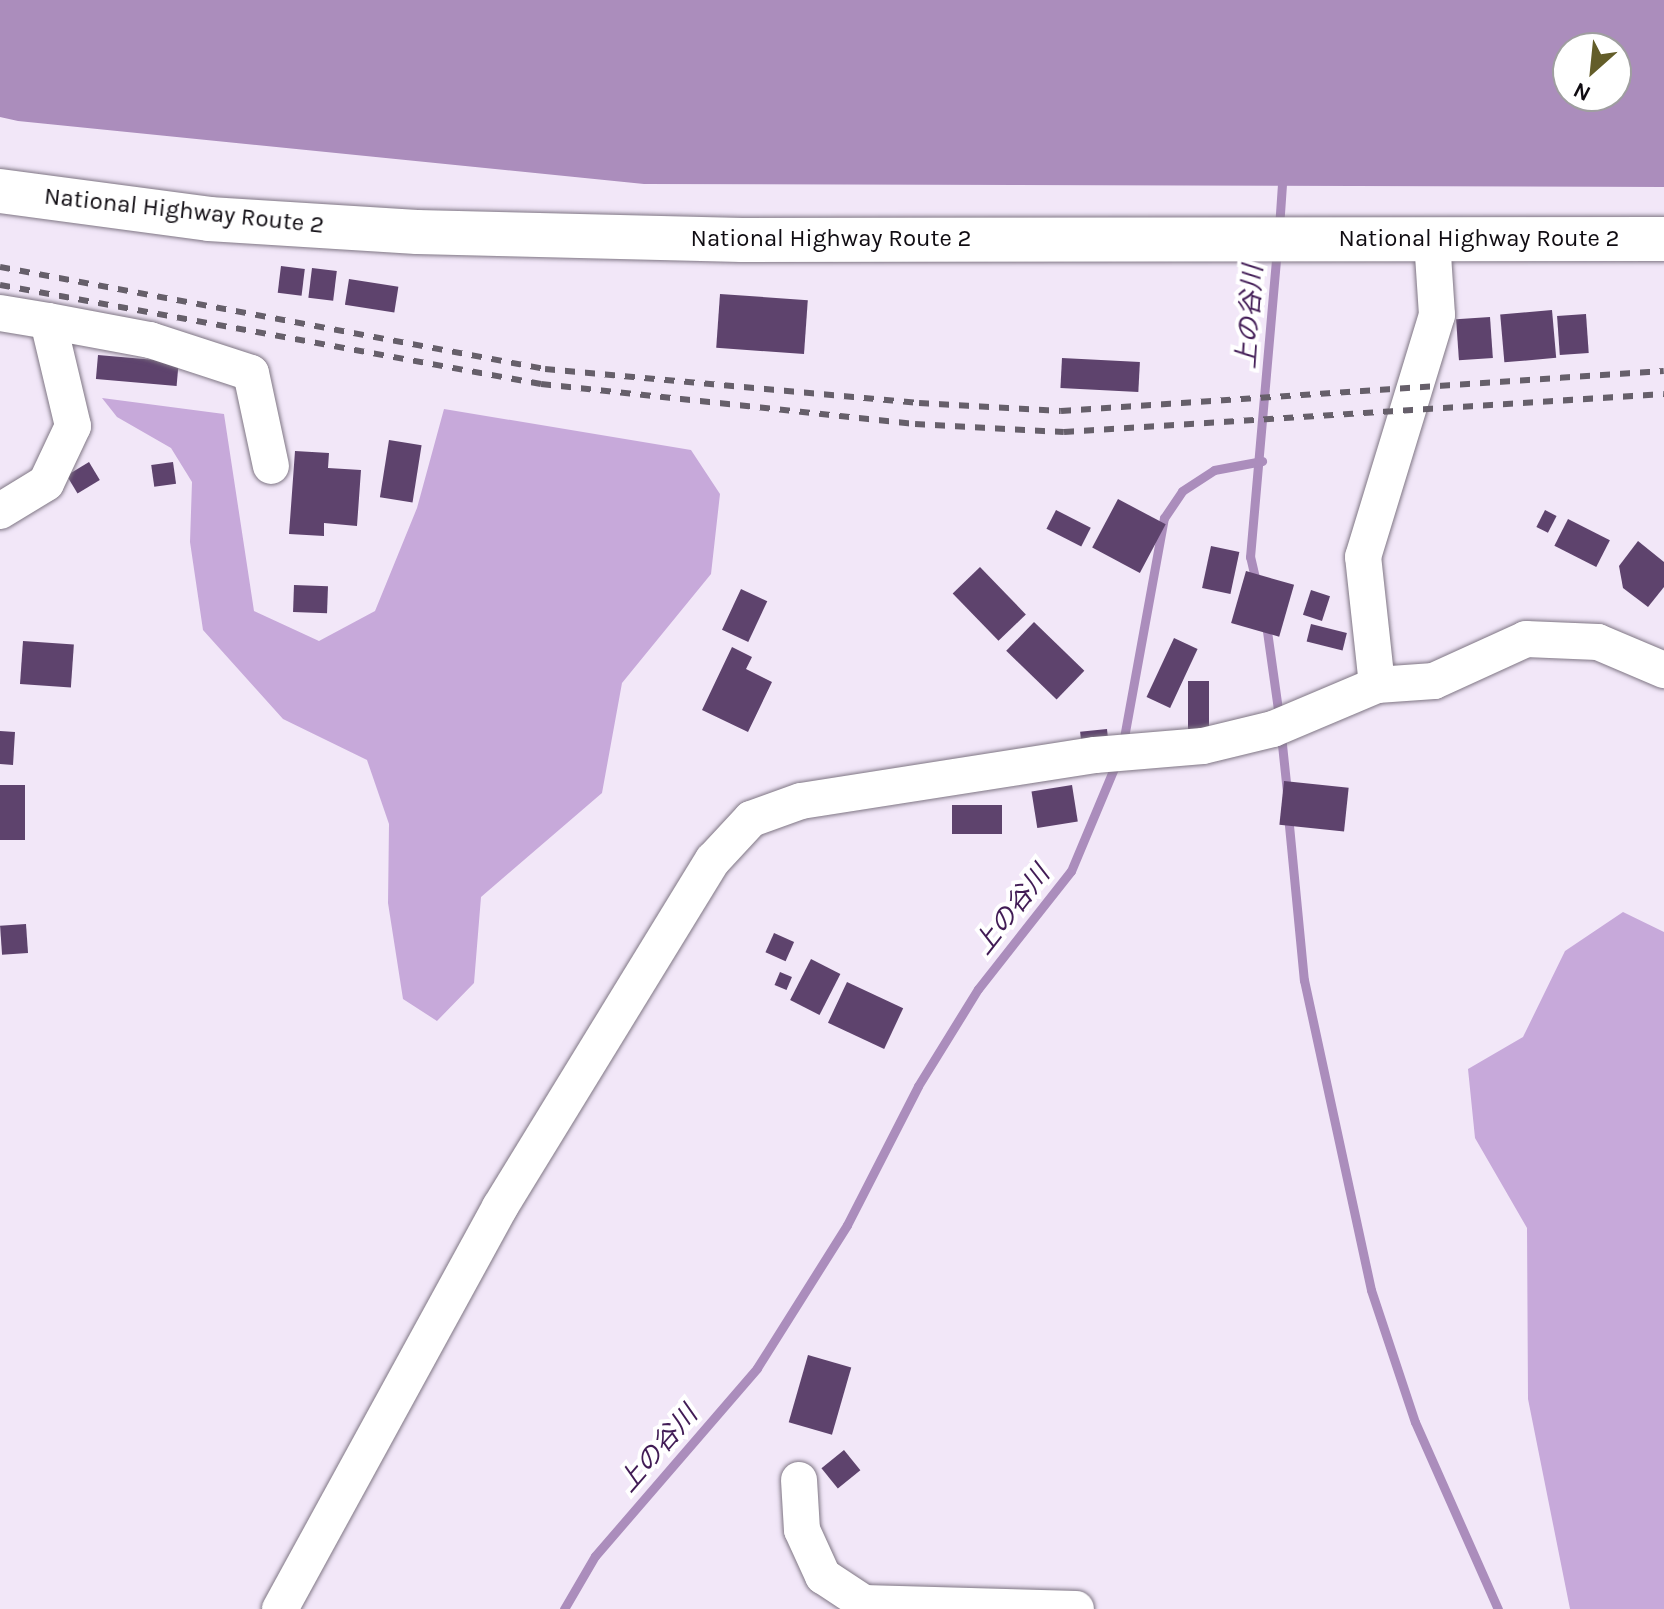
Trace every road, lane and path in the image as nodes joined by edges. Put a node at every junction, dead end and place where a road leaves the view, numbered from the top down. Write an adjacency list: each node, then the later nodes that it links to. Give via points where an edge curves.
1 (0, 191): 2 (highway, National Highway Route 2, via 209,219 417,232)
2 (1432, 239): 3 (highway, National Highway Route 2); 9 (street, via 1437,315 1363,557)
3 (1664, 239)
4 (0, 313): 5 (street)
5 (48, 321): 6 (street, via 150,340 251,373); 7 (street, via 73,426 46,483)
6 (271, 466)
7 (0, 511)
8 (1664, 670): 9 (street, via 1598,642 1526,639 1434,681)
9 (1377, 685): 11 (street, via 1273,729 1203,746 1095,755 801,801 751,819 713,860 500,1207)
10 (799, 1480): 12 (street, via 802,1530 823,1576 864,1603)
11 (280, 1609)
12 (1076, 1609)

